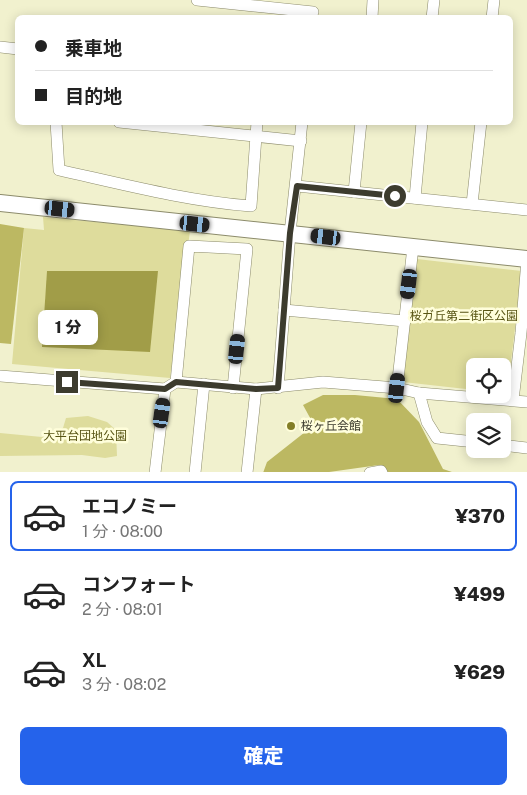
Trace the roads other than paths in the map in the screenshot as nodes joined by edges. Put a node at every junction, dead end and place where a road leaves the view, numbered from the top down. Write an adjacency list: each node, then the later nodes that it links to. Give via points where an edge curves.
1 (197, 0): 5 (street)
2 (373, 0): 7 (street)
3 (434, 0): 8 (street)
4 (494, 0): 9 (street)
5 (269, 8): 6 (street)
6 (313, 10)
7 (372, 15)
8 (432, 15)
9 (492, 15)
10 (0, 47): 11 (street)
11 (15, 49)
12 (56, 125): 19 (street, via 59,170 251,206)
13 (146, 125): 19 (street)
14 (257, 125): 19 (street)
15 (302, 125): 20 (street)
16 (361, 125): 22 (street)
17 (422, 125): 23 (street)
18 (481, 125): 25 (street)
19 (256, 137): 20 (street)
20 (301, 141): 21 (street)
21 (297, 186): 22 (street); 27 (street)
22 (354, 192): 23 (street)
23 (415, 198): 25 (street)
24 (0, 203): 27 (street)
25 (472, 204): 26 (street)
26 (527, 210)
27 (290, 233): 28 (street); 30 (street)
28 (413, 247): 29 (street); 31 (street)
29 (527, 260): 32 (street)
30 (284, 310): 31 (street); 37 (street)
31 (405, 321): 38 (street)
32 (524, 333): 42 (street)
33 (0, 376): 39 (street)
34 (176, 382): 35 (street); 36 (street, via 189,246 247,248); 39 (street)
35 (204, 384): 36 (street); 48 (street)
36 (233, 388): 40 (street)
37 (278, 388): 38 (street, via 323,382); 40 (street)
38 (397, 388): 41 (street)
39 (165, 389): 47 (street)
40 (256, 389): 49 (street)
41 (419, 393): 42 (street); 44 (street, via 427,422 437,438)
42 (513, 400): 43 (street)
43 (527, 402)
44 (466, 441)
45 (511, 446): 46 (street)
46 (527, 448)
47 (155, 472)
48 (196, 472)
49 (247, 472)
50 (370, 472): 51 (street)
51 (382, 472)

